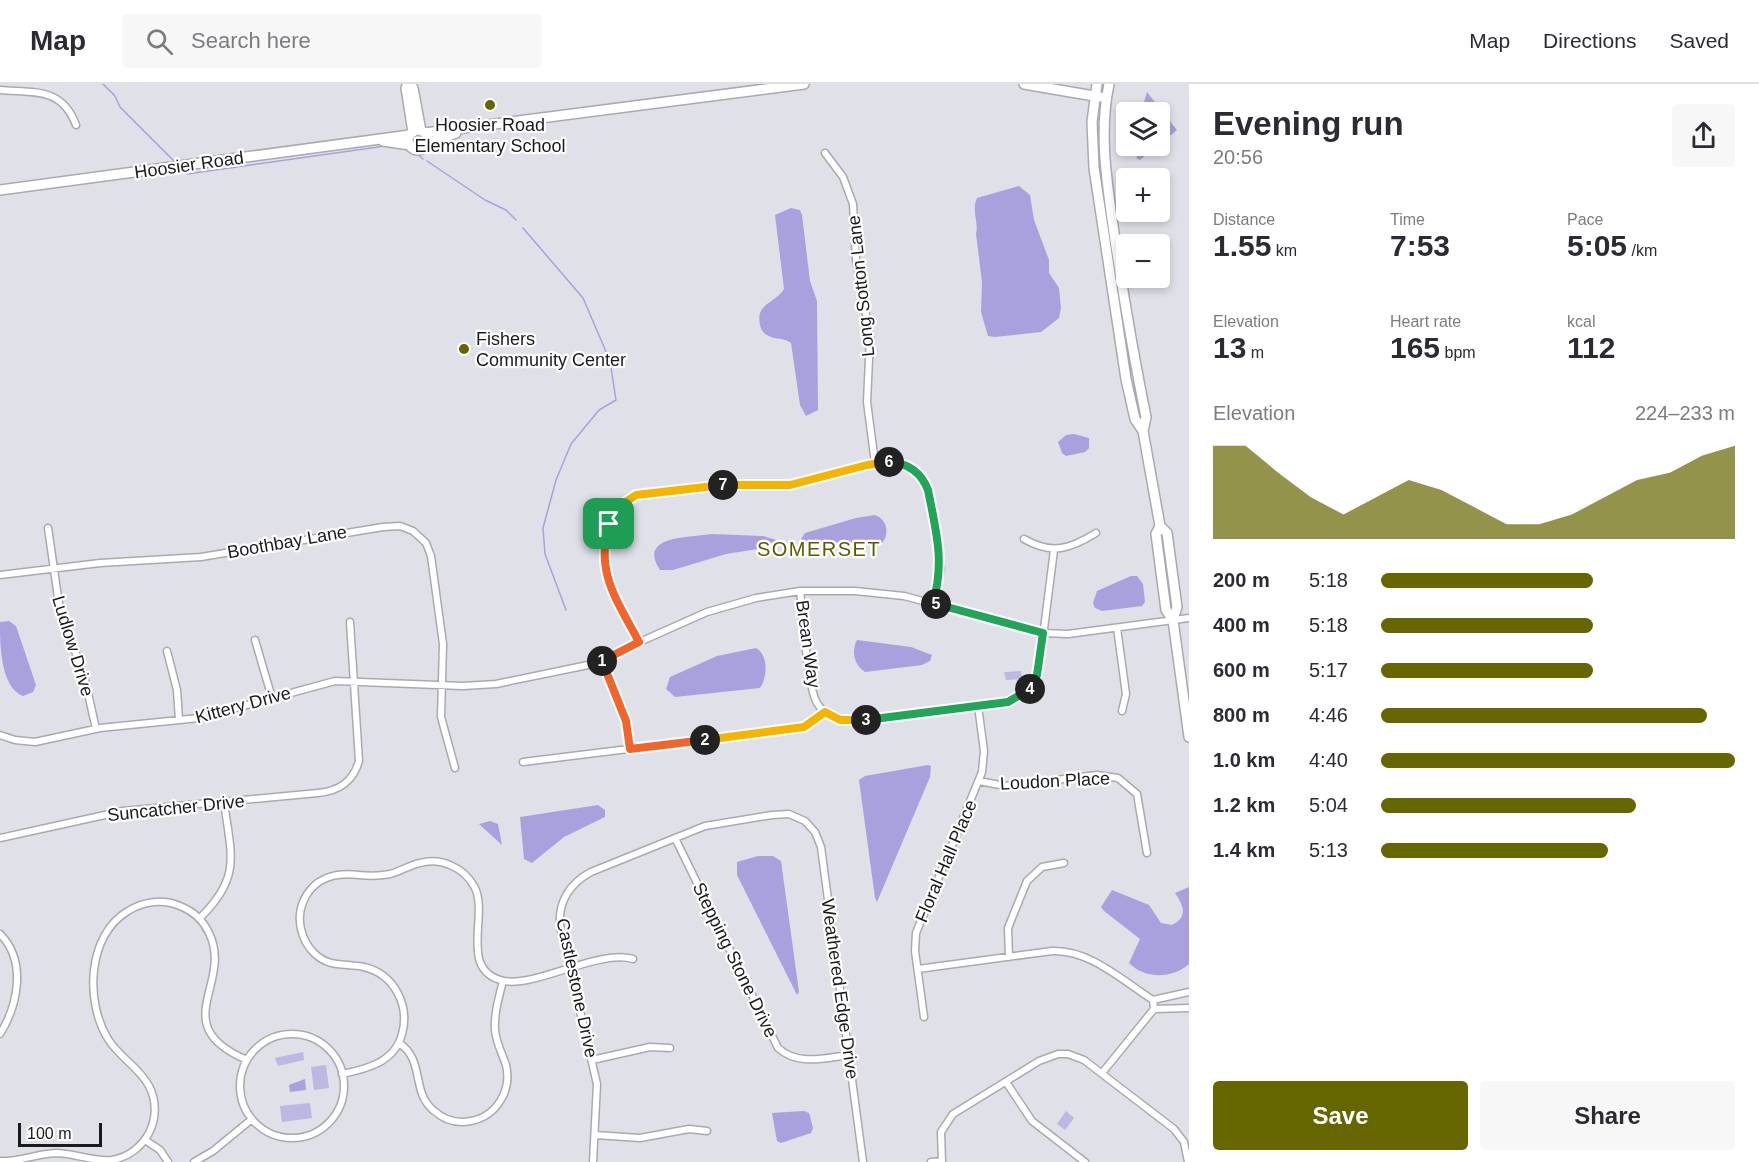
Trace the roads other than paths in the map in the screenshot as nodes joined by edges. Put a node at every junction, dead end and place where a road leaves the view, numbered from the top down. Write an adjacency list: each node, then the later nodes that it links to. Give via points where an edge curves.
1 (409, 84): 11 (street, via 406,88)
2 (804, 84): 10 (street, Hoosier Road)
3 (1024, 84): 7 (street)
4 (1097, 84): 7 (street)
5 (1109, 84): 8 (street)
6 (0, 90): 9 (street, via 56,98 67,105)
7 (1095, 97): 8 (street); 17 (street, via 1093,155 1114,308 1135,419)
8 (1106, 98): 17 (street, via 1104,156 1125,306 1146,417)
9 (76, 125)
10 (463, 129): 11 (street, Hoosier Road); 13 (street, Hoosier Road)
11 (417, 133): 12 (street, Hoosier Road); 13 (street); 14 (street)
12 (378, 139): 14 (street, Hoosier Road); 16 (street, Hoosier Road)
13 (427, 144): 14 (street, Hoosier Road, via 418,150)
14 (410, 145)
15 (825, 153): 18 (street, Long Sotton Lane, via 843,177 853,204 856,260 870,338 867,402)
16 (0, 190)
17 (1143, 431): 28 (street, via 1160,526 1167,533 1177,607)
18 (875, 463): 26 (street, via 898,463 913,470 928,490 941,574); 33 (street, via 790,485 712,485 642,494 622,502 609,524 603,562 610,586)
19 (48, 528): 23 (street, Ludlow Drive)
20 (1096, 533): 22 (street, via 1072,547)
21 (1024, 539): 22 (street)
22 (1054, 550): 31 (street, Brean Way)
23 (54, 568): 24 (street, Boothbay Lane); 37 (street, Boothbay Lane, via 191,558 346,532 404,527 423,539 431,556 443,644); 43 (street, Ludlow Drive, via 59,604 85,680)
24 (0, 575)
25 (800, 591): 26 (street, Kittery Drive, via 861,591); 33 (street, Kittery Drive, via 717,608); 41 (street, Brean Way, via 813,691)
26 (933, 603): 31 (street, Kittery Drive)
27 (1189, 618): 28 (street, Kittery Drive)
28 (1173, 620): 30 (street, Kittery Drive); 45 (street)
29 (350, 622): 36 (street)
30 (1117, 628): 31 (street, Kittery Drive); 40 (street, via 1126,694)
31 (1043, 633): 39 (street, Brean Way, via 1037,675 1030,689 1012,700)
32 (255, 639): 38 (street)
33 (639, 642): 35 (street, Kittery Drive)
34 (167, 651): 42 (street, via 177,690)
35 (602, 661): 37 (street, Kittery Drive, via 488,685); 46 (street, via 626,721)
36 (354, 680): 37 (street, Kittery Drive); 38 (street, Kittery Drive, via 320,683); 50 (street, Suncatcher Drive, via 359,761 350,780 328,792)
37 (442, 685): 48 (street, Boothbay Lane, via 442,726)
38 (272, 698): 42 (street, Kittery Drive, via 218,714)
39 (978, 706): 41 (street, Brean Way, via 853,722); 49 (street, Floral Hall Place, via 984,755)
40 (1122, 711)
41 (825, 712): 46 (street, via 799,728)
42 (179, 720): 43 (street, Kittery Drive)
43 (96, 729): 44 (street, Kittery Drive, via 35,742)
44 (0, 735)
45 (1189, 737)
46 (630, 749): 47 (street)
47 (523, 762)
48 (455, 768)
49 (979, 781): 54 (street, Loudon Place, via 1005,786 1097,775 1118,777 1138,797); 61 (street, Floral Hall Place, via 918,928)
50 (224, 802): 52 (street, Suncatcher Drive, via 118,812); 56 (street, via 229,875 220,897)
51 (805, 821): 53 (street, Castlestone Drive, via 787,814 762,816 714,823); 71 (street, Weathered Edge Drive, via 821,847)
52 (0, 838)
53 (675, 838): 60 (street, Castlestone Drive, via 591,872 572,886 562,902 560,919); 71 (street, Stepping Stone Drive, via 778,1048 801,1059)
54 (1147, 853)
55 (1065, 863): 58 (street, via 1042,867 1027,881 1008,928)
56 (200, 918): 72 (street, via 216,954 206,1002 208,1027 218,1044); 80 (street, via 169,903 140,905 115,922 97,956 93,995 102,1028 118,1053 145,1080 153,1096 154,1118)
57 (0, 934): 68 (street, via 14,955 17,979 12,1008)
58 (1009, 957): 61 (street); 64 (street, via 1059,951 1080,954)
59 (633, 959): 60 (street, via 615,958)
60 (570, 968): 62 (street); 73 (street, Castlestone Drive)
61 (918, 969): 67 (street, Floral Hall Place)
62 (504, 981): 69 (street, via 495,1028 507,1082 499,1103 486,1115 457,1122 432,1110 421,1093 415,1060); 69 (street, via 481,963 476,944 478,896 468,878 455,867 429,861 390,874 341,874 324,879 309,891 301,908 300,927 305,940 326,961 370,969 393,986 405,1013)
63 (1189, 992): 64 (street)
64 (1153, 1000): 66 (street)
65 (1189, 1008): 66 (street)
66 (1154, 1010): 74 (street)
67 (924, 1017)
68 (0, 1034)
69 (399, 1043): 75 (street, via 380,1063)
70 (670, 1048): 73 (street, via 650,1047)
71 (849, 1054): 86 (street, Weathered Edge Drive)
72 (248, 1060): 75 (street, via 268,1040 299,1035 327,1048); 77 (street, via 241,1091)
73 (592, 1060): 79 (street, Castlestone Drive, via 597,1089)
74 (1102, 1073): 76 (street, via 1079,1057 1063,1054 1043,1059); 89 (street, via 1179,1134)
75 (342, 1074): 77 (street, via 340,1106 316,1132 282,1137 266,1131)
76 (1006, 1082): 82 (street, via 960,1109 946,1122 940,1141); 88 (street, via 1032,1121)
77 (252, 1119): 84 (street)
78 (707, 1131): 79 (street, via 689,1129 640,1138)
79 (595, 1135): 85 (street, Castlestone Drive)
80 (146, 1140): 81 (street, via 131,1153 112,1160 58,1153); 83 (street)
81 (0, 1161)
82 (942, 1161): 87 (street)
83 (168, 1162)
84 (194, 1162)
85 (593, 1162)
86 (863, 1162)
87 (931, 1162)
88 (1085, 1162)
89 (1188, 1162)

